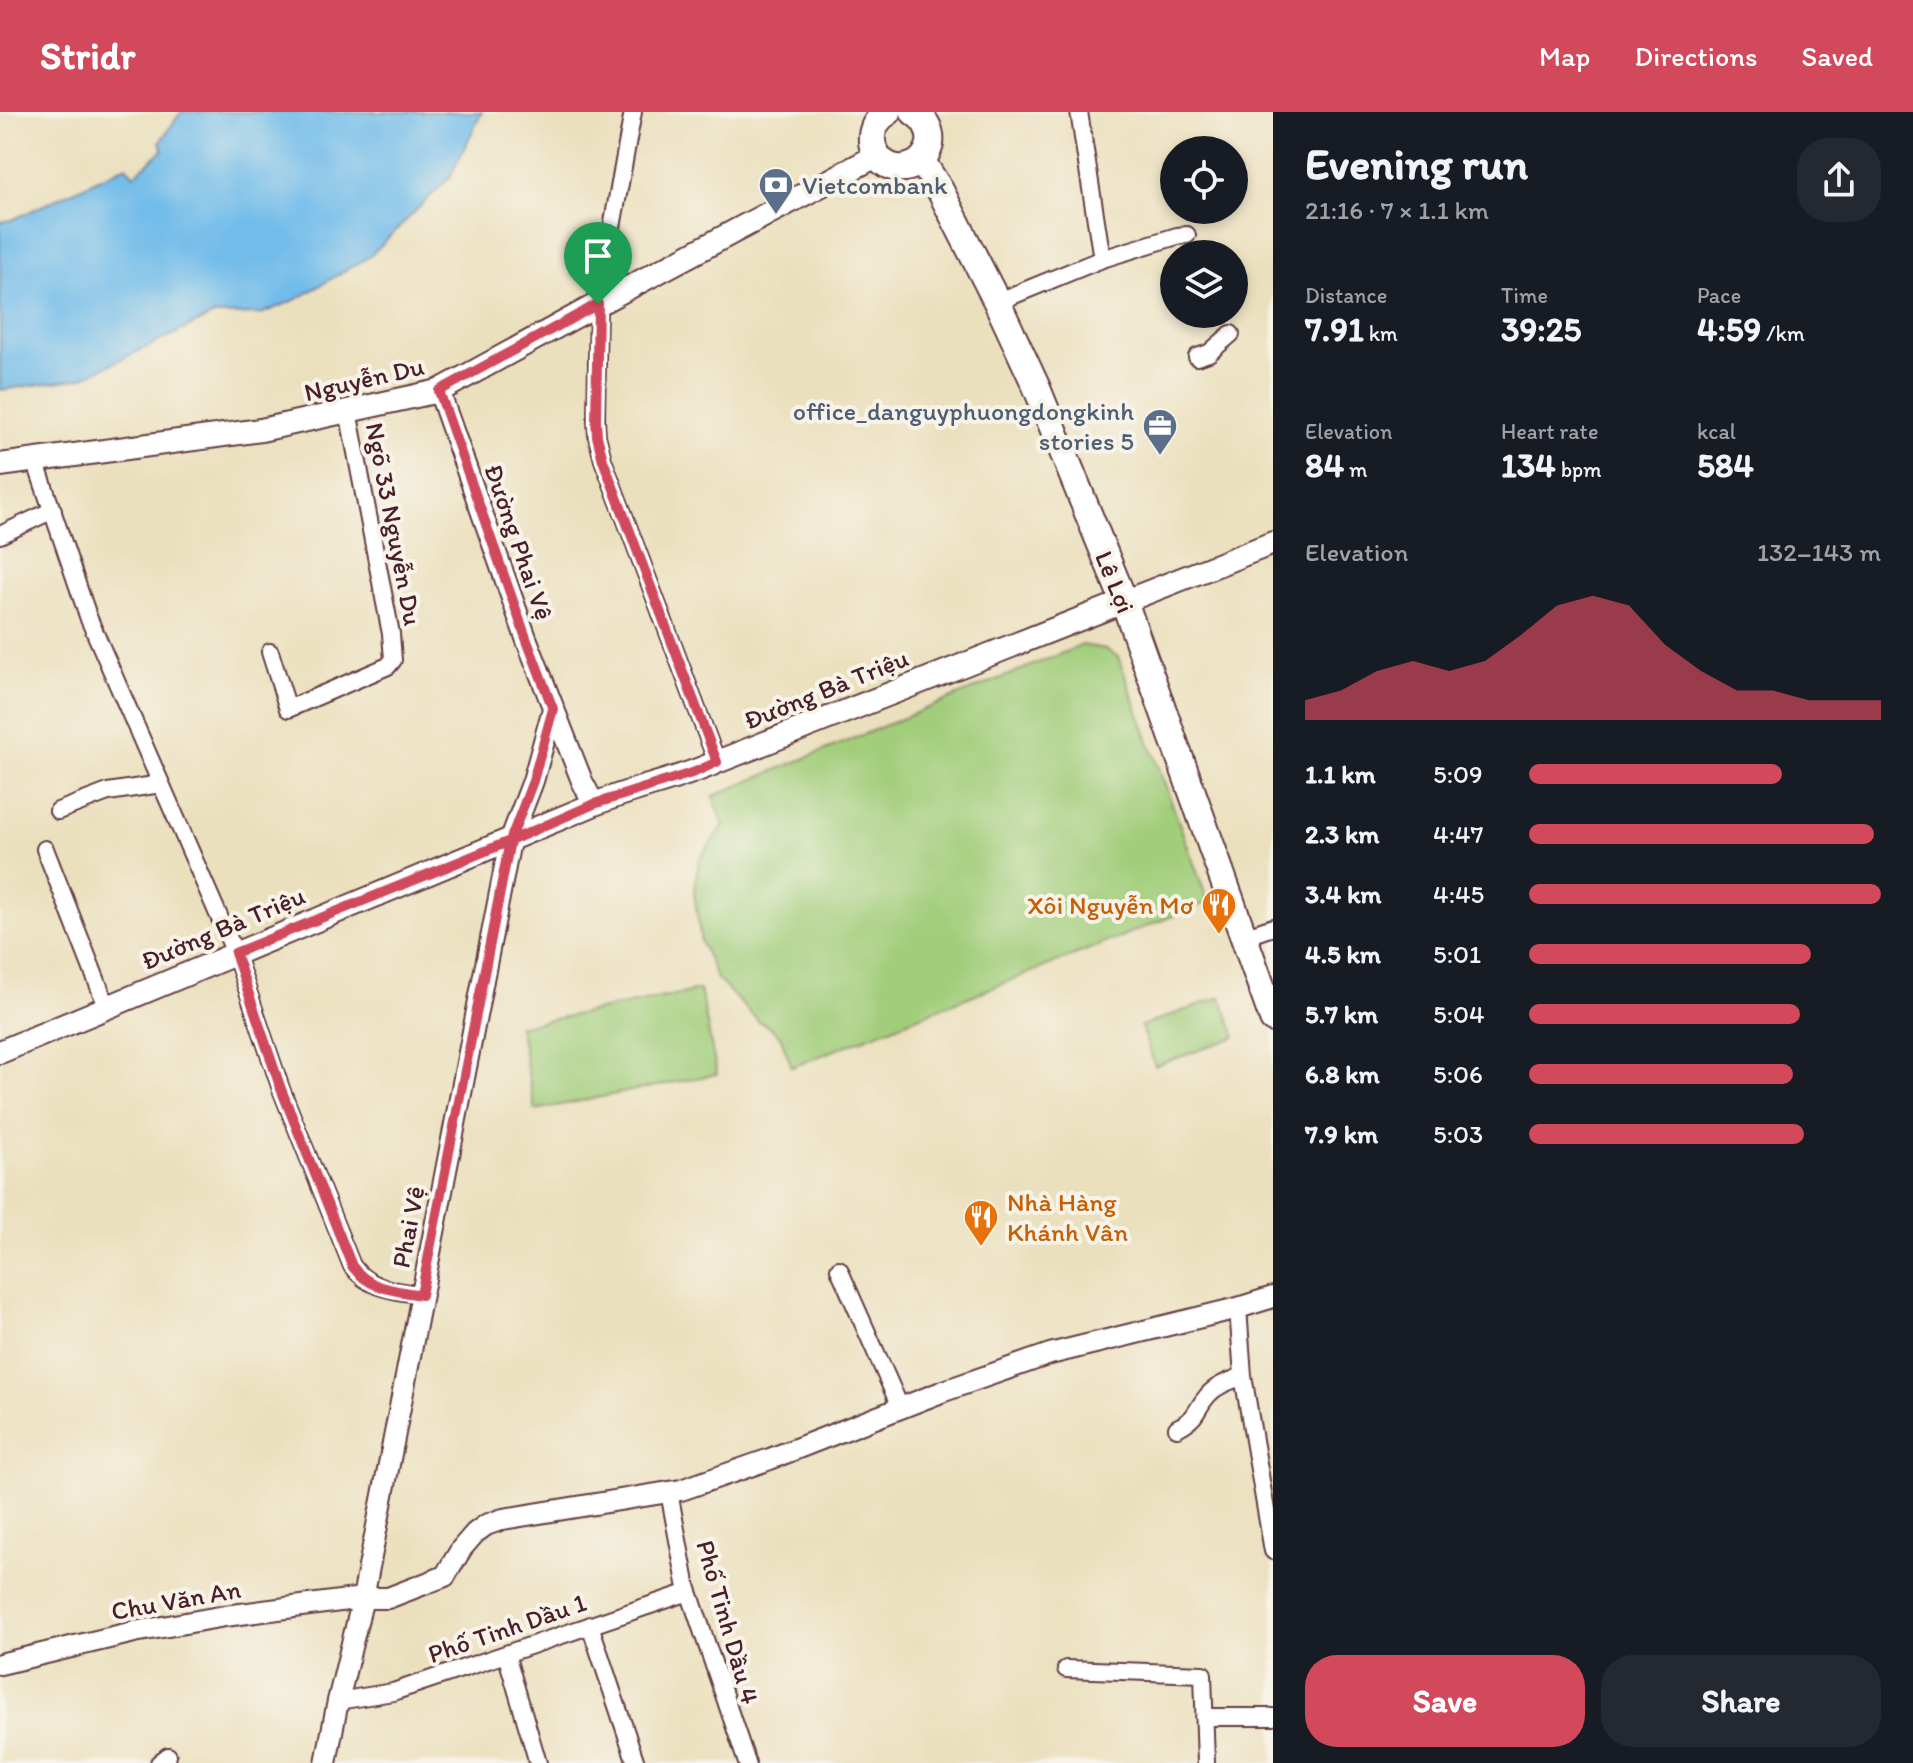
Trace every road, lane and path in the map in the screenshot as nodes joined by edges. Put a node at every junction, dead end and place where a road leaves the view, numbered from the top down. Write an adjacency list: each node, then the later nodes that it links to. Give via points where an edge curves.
1 (633, 112): 10 (street)
2 (1079, 112): 8 (street)
3 (877, 115): 5 (main road, via 872,132)
4 (927, 115): 6 (main road, via 930,142)
5 (876, 156): 6 (main road, via 903,168); 10 (main road, Nguyễn Du)
6 (921, 160): 9 (main road, Lê Lợi)
7 (1187, 235): 8 (street)
8 (1102, 259): 9 (street)
9 (997, 302): 20 (main road, Lê Lợi)
10 (598, 304): 13 (main road, Nguyễn Du); 23 (street, via 596,420 603,460)
11 (1231, 334): 12 (street)
12 (1197, 357)
13 (439, 391): 14 (main road, Nguyễn Du); 22 (street, Đường Phai Vệ)
14 (348, 411): 15 (main road, Nguyễn Du, via 261,430); 21 (street, Ngõ 33 Nguyễn Du, via 393,660 288,709)
15 (35, 460): 16 (main road, Nguyễn Du); 17 (street)
16 (0, 465)
17 (53, 510): 18 (street); 24 (street, via 89,619)
18 (0, 535)
19 (1273, 543): 20 (main road, Đường Bà Triệu)
20 (1124, 601): 23 (main road, Đường Bà Triệu); 30 (main road, Lê Lợi)
21 (270, 652)
22 (553, 709): 25 (street, Đường Phai Vệ); 27 (street)
23 (717, 762): 25 (main road, Đường Bà Triệu)
24 (161, 784): 26 (street, via 108,792); 31 (street)
25 (594, 804): 27 (main road, Đường Bà Triệu)
26 (58, 811)
27 (510, 841): 31 (main road, Đường Bà Triệu); 36 (street, Phai Vệ)
28 (45, 849): 32 (street)
29 (1273, 927): 30 (street)
30 (1243, 937): 33 (main road, Lê Lợi)
31 (235, 953): 32 (main road, Đường Bà Triệu); 36 (street, via 281,1089 352,1266 371,1284)
32 (107, 1007): 34 (main road, Đường Bà Triệu)
33 (1273, 1019)
34 (0, 1052)
35 (839, 1269): 40 (street)
36 (421, 1295): 45 (street, Phai Vệ)
37 (1273, 1297): 38 (street, Chu Văn An)
38 (1238, 1308): 39 (street); 40 (street, Chu Văn An, via 1050,1354)
39 (1243, 1376): 41 (street, via 1214,1390 1196,1415); 43 (street)
40 (901, 1409): 42 (street, Chu Văn An)
41 (1177, 1428)
42 (669, 1492): 44 (street, Phố Tinh Dầu 4); 45 (street, Chu Văn An, via 503,1519 475,1533 445,1576 388,1598)
43 (1273, 1551)
44 (689, 1592): 46 (street, Phố Tinh Dầu 1); 56 (street, Phố Tinh Dầu 4)
45 (363, 1598): 48 (street, Chu Văn An, via 134,1632); 50 (street, Phai Vệ)
46 (590, 1625): 47 (street, Phố Tinh Dầu 1); 55 (street)
47 (506, 1654): 50 (street, Phố Tinh Dầu 1, via 393,1692); 54 (street)
48 (0, 1664)
49 (1066, 1669): 51 (street, via 1203,1674)
50 (338, 1701): 53 (street, Phai Vệ)
51 (1204, 1717): 52 (street); 57 (street)
52 (1273, 1717)
53 (326, 1763)
54 (538, 1763)
55 (636, 1763)
56 (747, 1763)
57 (1206, 1763)

